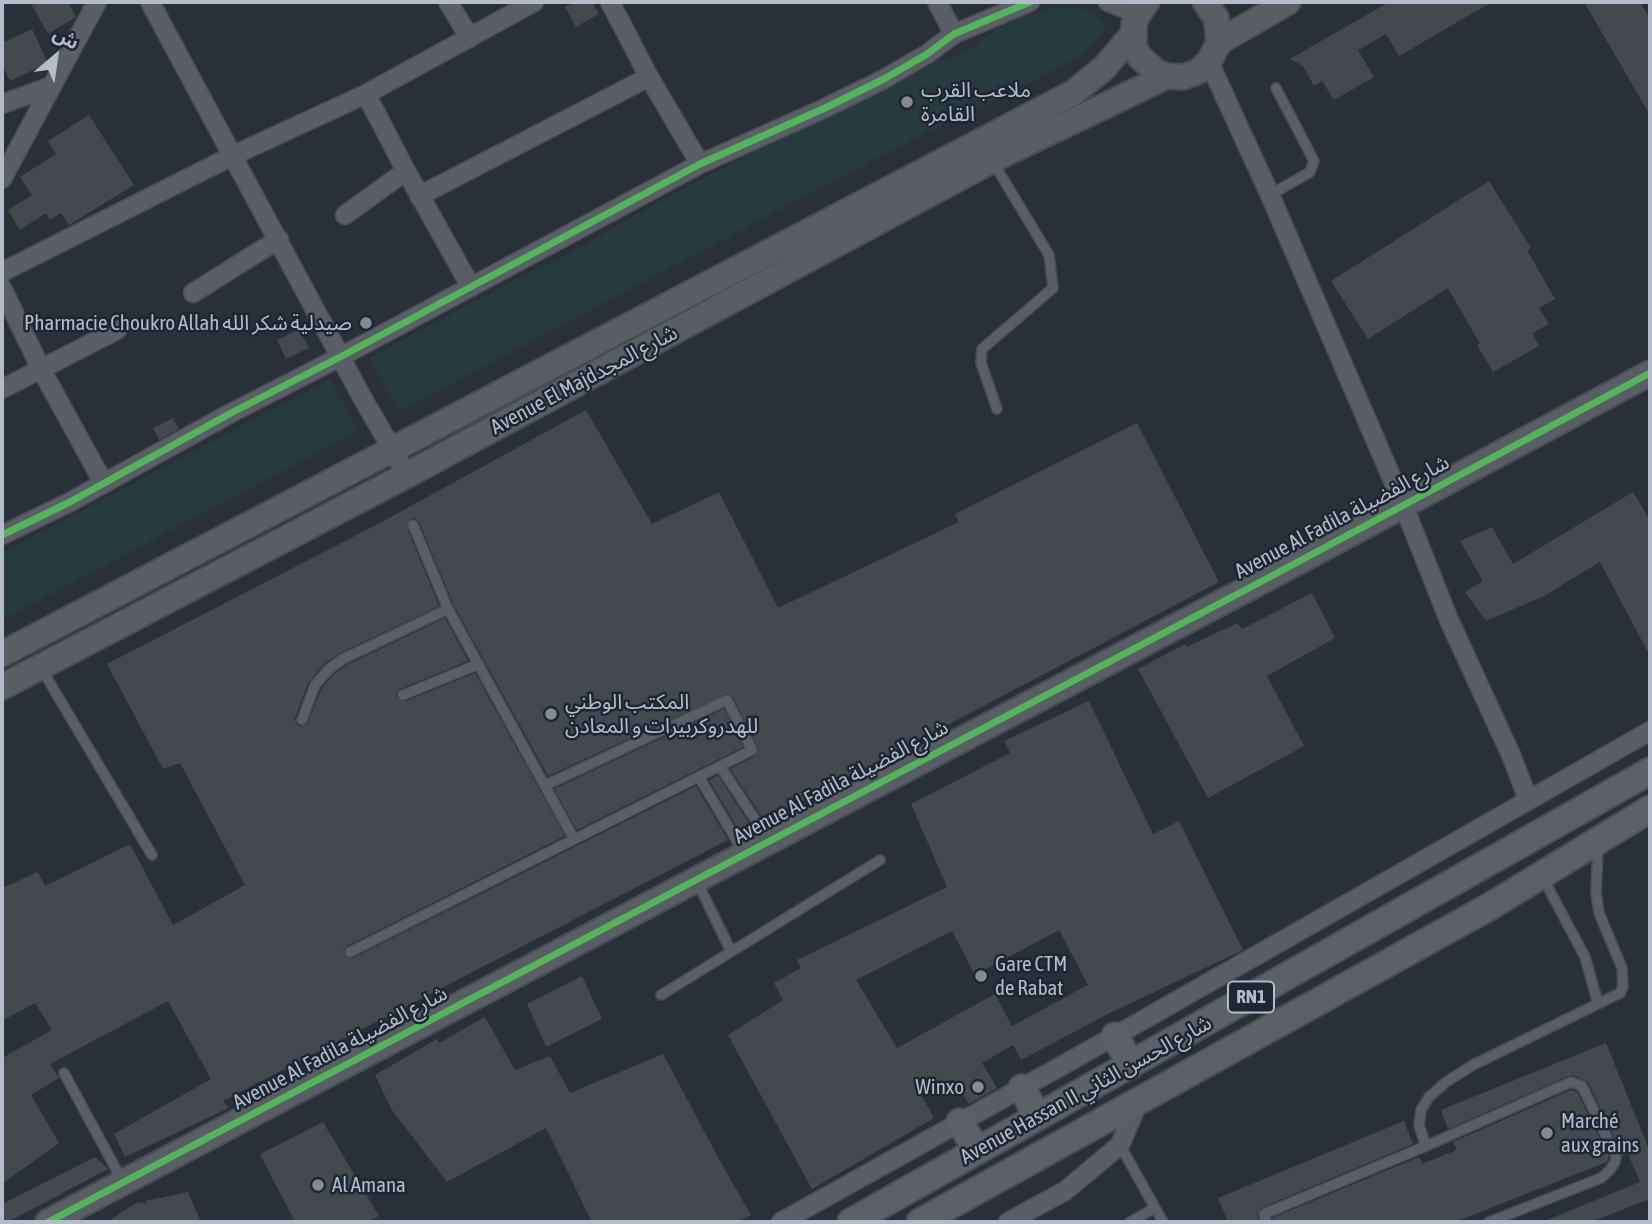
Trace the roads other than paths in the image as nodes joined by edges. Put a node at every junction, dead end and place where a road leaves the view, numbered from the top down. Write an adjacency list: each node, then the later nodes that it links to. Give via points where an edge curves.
1 (97, 2): 17 (street)
2 (150, 2): 21 (street)
3 (448, 2): 13 (street)
4 (534, 2): 13 (street)
5 (610, 2): 16 (street)
6 (937, 2): 12 (street)
7 (1030, 2): 12 (street)
8 (1108, 2): 11 (street)
9 (1205, 2): 14 (main road, via 1216,18)
10 (1288, 2): 14 (main road, Avenue El Majdشارع المجد)
11 (1139, 16): 15 (main road, via 1134,46 1147,65); 40 (main road, Avenue El Majdشارع المجد, via 1104,68 1073,93)
12 (954, 34): 23 (street, via 884,79)
13 (470, 38): 19 (street)
14 (1214, 52): 15 (main road, Avenue El Majdشارع المجد, via 1197,72); 26 (street)
15 (1167, 76): 22 (main road, Avenue El Majdشارع المجد)
16 (649, 77): 23 (street); 27 (street)
17 (52, 86): 20 (street); 25 (street)
18 (1276, 88): 26 (lane, via 1314,161 1310,172)
19 (366, 94): 21 (street); 24 (street)
20 (2, 104)
21 (234, 155): 29 (street); 30 (street)
22 (992, 161): 39 (lane, via 1049,256 1053,288 982,349 981,363); 41 (main road, Avenue El Majdشارع المجد)
23 (700, 164): 32 (street)
24 (405, 171): 27 (street); 28 (street)
25 (2, 178)
26 (1270, 195): 43 (street)
27 (419, 197): 32 (street)
28 (345, 215)
29 (279, 239): 33 (street); 35 (street)
30 (2, 272)
31 (2, 288): 36 (street)
32 (471, 288): 35 (street)
33 (193, 293)
34 (117, 331): 36 (street)
35 (342, 356): 40 (street); 42 (street)
36 (41, 369): 38 (street); 42 (street)
37 (1650, 373): 43 (main road, Avenue Al Fadila شارع الفضيلة)
38 (2, 389)
39 (997, 410)
40 (392, 449): 41 (street); 47 (main road, Avenue El Majdشارع المجد)
41 (407, 475): 49 (main road, Avenue El Majdشارع المجد)
42 (103, 482): 45 (street)
43 (1403, 504): 58 (street); 62 (main road, Avenue Al Fadila شارع الفضيلة)
44 (413, 525): 46 (lane)
45 (2, 536)
46 (448, 609): 48 (lane); 52 (lane, via 328,669 315,685)
47 (2, 654)
48 (479, 664): 51 (lane); 57 (lane)
49 (40, 667): 50 (main road, Avenue El Majdشارع المجد); 64 (lane)
50 (2, 687)
51 (403, 695)
52 (302, 720)
53 (1650, 731): 58 (street)
54 (720, 766): 56 (lane); 57 (lane, via 752,750 727,700); 62 (lane)
55 (1650, 771): 73 (main road, Avenue Hassan II شارع الحسن الثاني / RN1)
56 (699, 777): 60 (lane); 63 (lane)
57 (546, 785): 60 (lane)
58 (1528, 799): 72 (street)
59 (1650, 809): 61 (main road, Avenue Hassan II شارع الحسن الثاني / RN1)
60 (574, 839): 69 (lane)
61 (1598, 839): 66 (main road, Avenue Hassan II شارع الحسن الثاني / RN1); 71 (lane, via 1599,913 1624,979 1620,993)
62 (768, 840): 63 (main road, Avenue Al Fadila شارع الفضيلة)
63 (744, 853): 67 (main road, Avenue Al Fadila شارع الفضيلة)
64 (152, 855)
65 (880, 860): 68 (lane)
66 (1542, 876): 71 (lane, via 1585,957); 76 (main road, Avenue Hassan II شارع الحسن الثاني / RN1)
67 (696, 879): 68 (lane); 82 (main road, Avenue Al Fadila شارع الفضيلة)
68 (732, 951): 70 (lane)
69 (350, 952)
70 (661, 995)
71 (1598, 1003): 80 (lane, via 1446,1082 1421,1110 1419,1125)
72 (1115, 1036): 73 (main road); 75 (street)
73 (1130, 1065): 77 (main road, Avenue Hassan II شارع الحسن الثاني / RN1)
74 (64, 1073): 82 (lane)
75 (1022, 1088): 77 (main road); 78 (street)
76 (1139, 1101): 79 (street); 87 (main road, Avenue Hassan II شارع الحسن الثاني / RN1)
77 (1037, 1116): 81 (main road, Avenue Hassan II شارع الحسن الثاني / RN1)
78 (960, 1122): 81 (main road); 85 (street)
79 (1120, 1145): 83 (lane); 88 (street, via 1065,1191)
80 (1426, 1146): 91 (lane, via 1264,1214); 92 (lane, via 1571,1082 1582,1086 1616,1156 1610,1170 1601,1178)
81 (977, 1151): 86 (main road, Avenue Hassan II شارع الحسن الثاني / RN1)
82 (124, 1182): 84 (main road, Avenue Al Fadila شارع الفضيلة)
83 (1155, 1208): 89 (lane); 90 (lane)
84 (48, 1222)
85 (781, 1222)
86 (850, 1222)
87 (920, 1222)
88 (1008, 1222)
89 (1130, 1222)
90 (1163, 1222)
91 (1266, 1222)
92 (1489, 1222)

